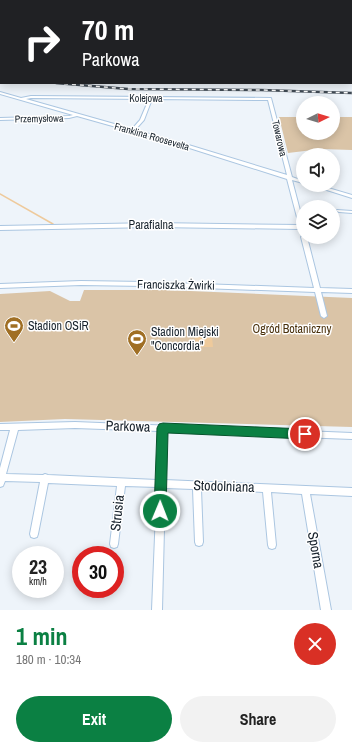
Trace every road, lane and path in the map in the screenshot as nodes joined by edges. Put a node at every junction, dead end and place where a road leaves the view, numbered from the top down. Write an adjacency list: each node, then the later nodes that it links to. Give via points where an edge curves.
1 (0, 94): 3 (street, Franklina Roosevelta)
2 (151, 98): 3 (street, Kolejowa); 4 (street, Kolejowa); 7 (street, via 142,120)
3 (22, 99): 5 (street, Franklina Roosevelta)
4 (270, 99): 8 (street, Towarowa)
5 (77, 114): 6 (street, Przemysłowa, via 69,117); 7 (street, Franklina Roosevelta)
6 (0, 119)
7 (133, 130): 8 (street, Franklina Roosevelta)
8 (289, 177): 9 (street, Franklina Roosevelta); 12 (street, Towarowa)
9 (296, 180)
10 (336, 192): 11 (street)
11 (352, 197)
12 (296, 206)
13 (340, 211): 14 (street)
14 (352, 211)
15 (0, 228): 16 (street, Parafialna, via 154,225)
16 (296, 230)
17 (306, 244): 19 (street)
18 (0, 286): 19 (street, Franciszka Żwirki, via 81,283)
19 (317, 290): 20 (street, Franciszka Żwirki); 21 (street)
20 (352, 291)
21 (324, 316)
22 (15, 426): 23 (street, Parkowa); 24 (street, Parkowa); 27 (street)
23 (0, 427)
24 (163, 428): 25 (street, Parkowa); 29 (street)
25 (352, 436)
26 (45, 478): 27 (street, Stodolniana); 28 (street, Stodolniana); 34 (street)
27 (0, 479)
28 (121, 482): 29 (street, Stodolniana); 36 (street, Strusia)
29 (161, 484): 30 (street, Stodolniana); 38 (street)
30 (198, 486): 31 (street, Stodolniana); 35 (street)
31 (267, 488): 32 (street, Stodolniana); 37 (street)
32 (305, 490): 33 (street, Stodolniana); 39 (street, Sporna)
33 (352, 492)
34 (34, 534)
35 (199, 542)
36 (114, 544)
37 (272, 545)
38 (157, 610)
39 (326, 610)

